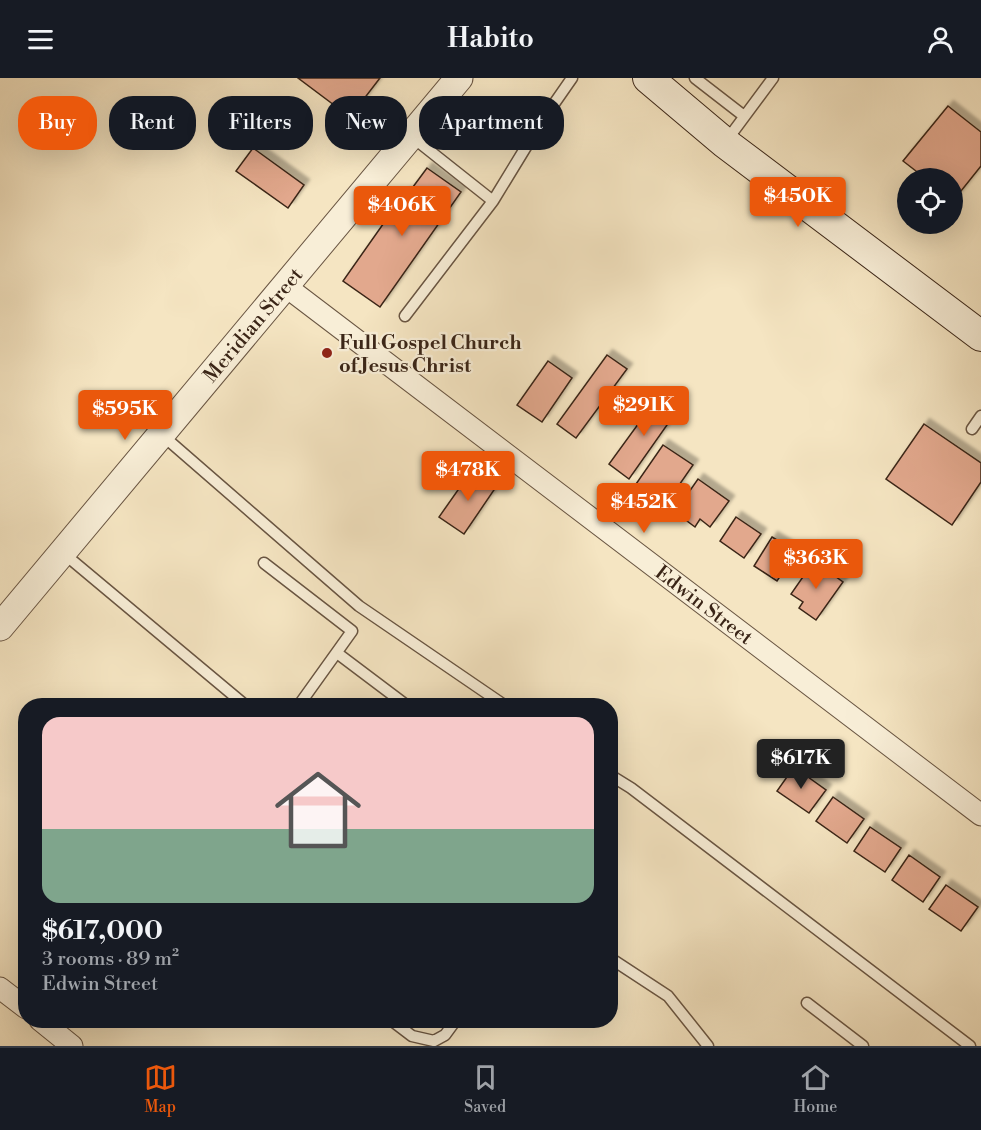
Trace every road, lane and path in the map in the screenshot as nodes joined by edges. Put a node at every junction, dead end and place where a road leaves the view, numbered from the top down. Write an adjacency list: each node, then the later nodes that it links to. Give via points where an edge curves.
1 (459, 78): 7 (street, Meridian Street)
2 (572, 78): 9 (lane)
3 (648, 78): 8 (main road)
4 (695, 78): 6 (lane)
5 (773, 78): 6 (lane)
6 (744, 116): 8 (lane)
7 (410, 136): 9 (lane); 10 (street, Meridian Street)
8 (725, 143): 12 (main road)
9 (493, 201): 11 (lane)
10 (284, 285): 15 (street, Meridian Street); 25 (street, Edwin Street)
11 (405, 316)
12 (981, 336)
13 (981, 416): 14 (lane)
14 (972, 429)
15 (160, 434): 16 (street, Meridian Street); 23 (lane, via 359,606)
16 (61, 552): 18 (street, Meridian Street); 20 (lane)
17 (264, 563): 19 (lane, via 352,631)
18 (0, 627)
19 (337, 652): 21 (lane); 22 (lane)
20 (237, 698)
21 (305, 698)
22 (397, 698)
23 (494, 698)
24 (618, 780): 33 (lane)
25 (981, 815)
26 (618, 963): 35 (lane, via 668,996)
27 (0, 988): 28 (street)
28 (18, 1002)
29 (807, 1003): 36 (lane)
30 (50, 1028): 34 (street)
31 (402, 1028): 32 (lane, via 412,1036 434,1041)
32 (450, 1028)
33 (968, 1045)
34 (72, 1046)
35 (708, 1046)
36 (863, 1046)

